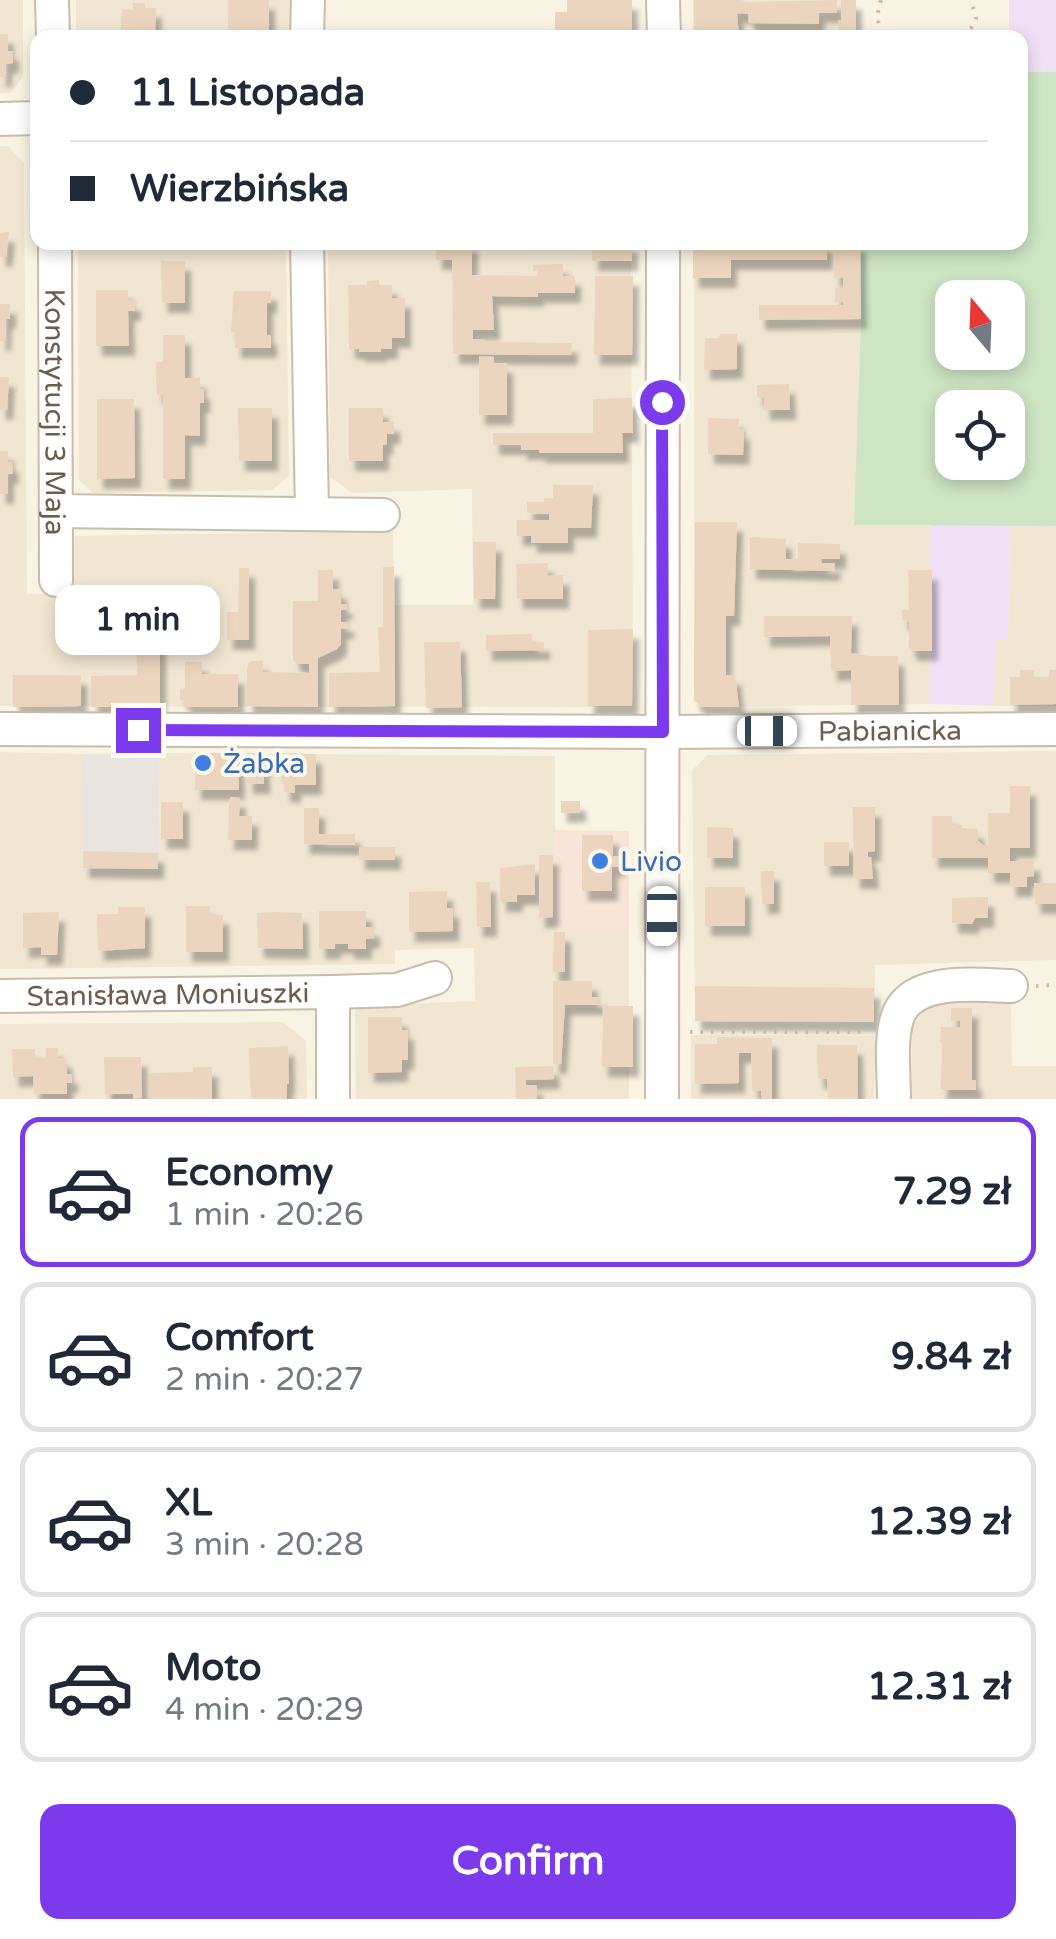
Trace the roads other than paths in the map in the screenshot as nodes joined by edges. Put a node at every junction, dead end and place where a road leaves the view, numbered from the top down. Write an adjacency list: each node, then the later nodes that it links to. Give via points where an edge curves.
1 (52, 0): 4 (street)
2 (308, 0): 5 (street)
3 (663, 0): 6 (street)
4 (53, 30)
5 (306, 30)
6 (664, 30)
7 (30, 118): 8 (street)
8 (0, 119)
9 (55, 250): 12 (street, Konstytucji 3 Maja)
10 (306, 250): 13 (street)
11 (663, 250): 18 (street)
12 (56, 511): 13 (street); 15 (street, Konstytucji 3 Maja)
13 (312, 514): 14 (street)
14 (383, 515)
15 (56, 580)
16 (1056, 729): 18 (street, Pabianicka)
17 (0, 730): 18 (street, Pabianicka)
18 (663, 732): 24 (street)
19 (435, 978): 21 (street, Stanisława Moniuszki, via 397,990)
20 (1012, 986): 25 (street, via 937,986 902,1007)
21 (332, 992): 22 (street, Stanisława Moniuszki); 23 (street, Stanisława Moniuszki)
22 (0, 996)
23 (333, 1099)
24 (662, 1099)
25 (894, 1099)

